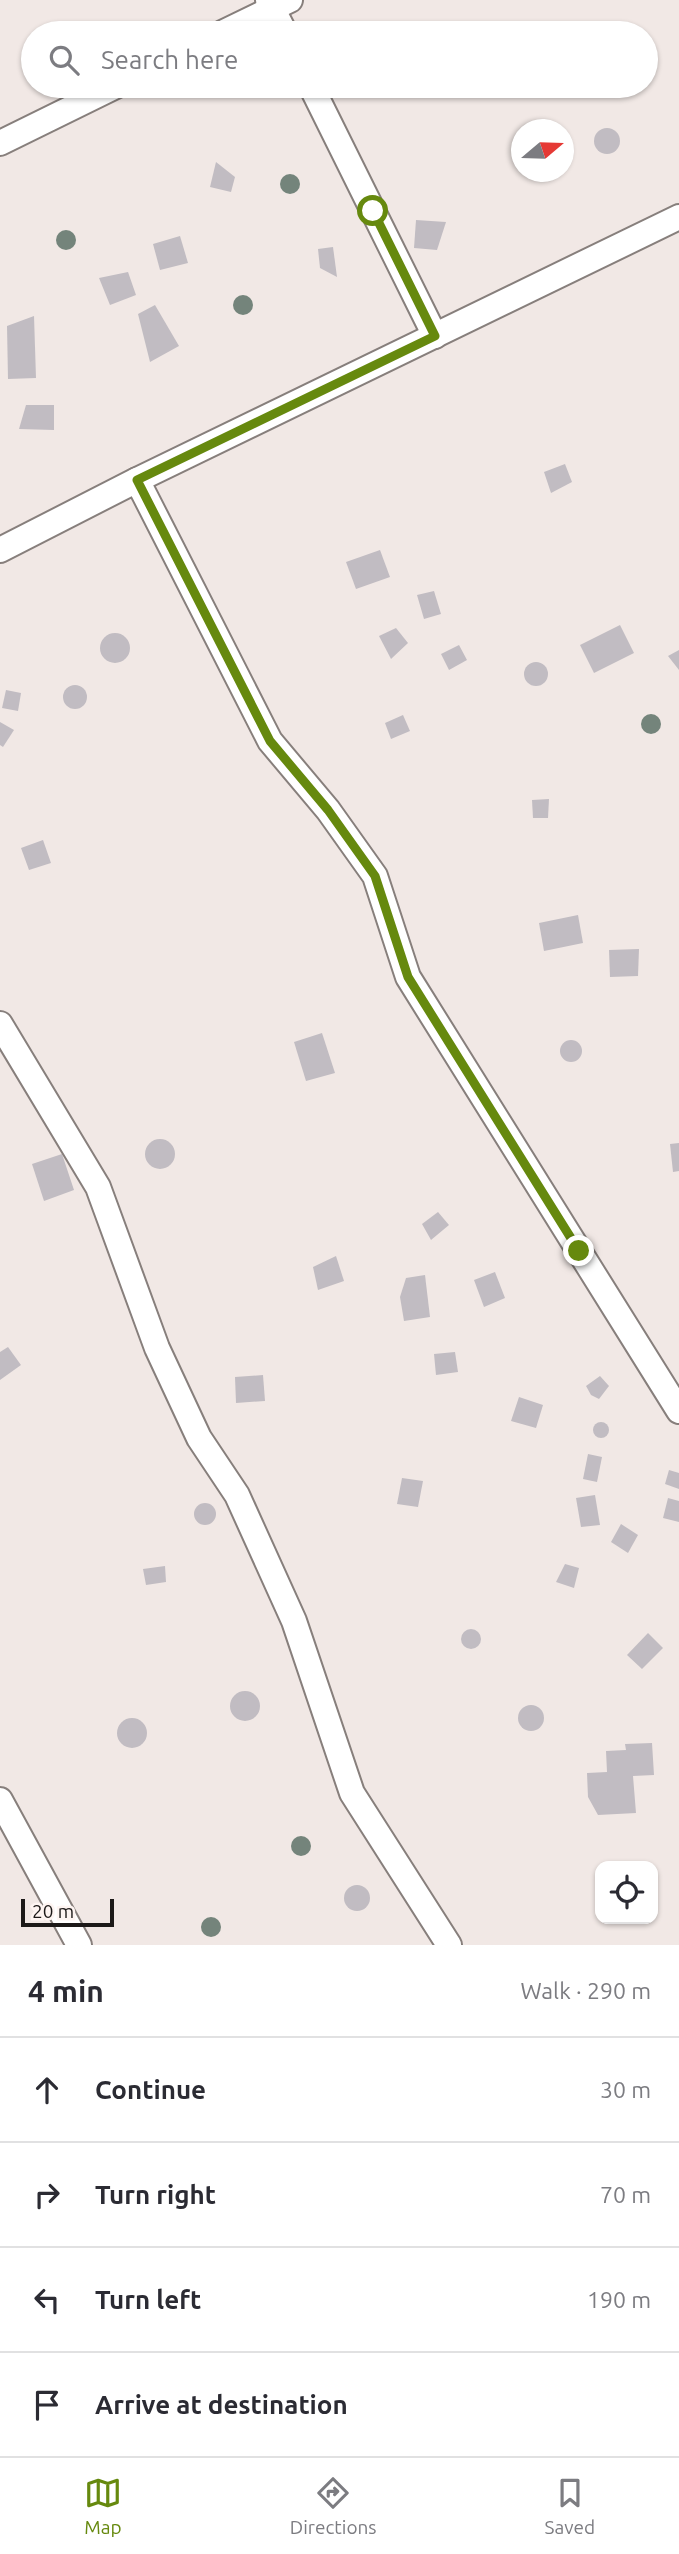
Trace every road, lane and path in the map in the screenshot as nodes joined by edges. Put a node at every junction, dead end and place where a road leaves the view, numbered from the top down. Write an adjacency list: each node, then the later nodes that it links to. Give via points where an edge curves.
1 (277, 3): 2 (street); 3 (street)
2 (244, 21)
3 (282, 21)
4 (92, 98): 6 (street)
5 (317, 98): 8 (street)
6 (0, 143)
7 (679, 218): 8 (street)
8 (435, 336): 9 (street)
9 (137, 480): 10 (street); 12 (street, via 270,741 375,876 408,977)
10 (0, 550)
11 (0, 1024): 15 (street, via 98,1187 157,1348 199,1438 237,1495 294,1621 352,1793)
12 (679, 1411)
13 (0, 1800): 14 (street)
14 (79, 1945)
15 (449, 1945)

